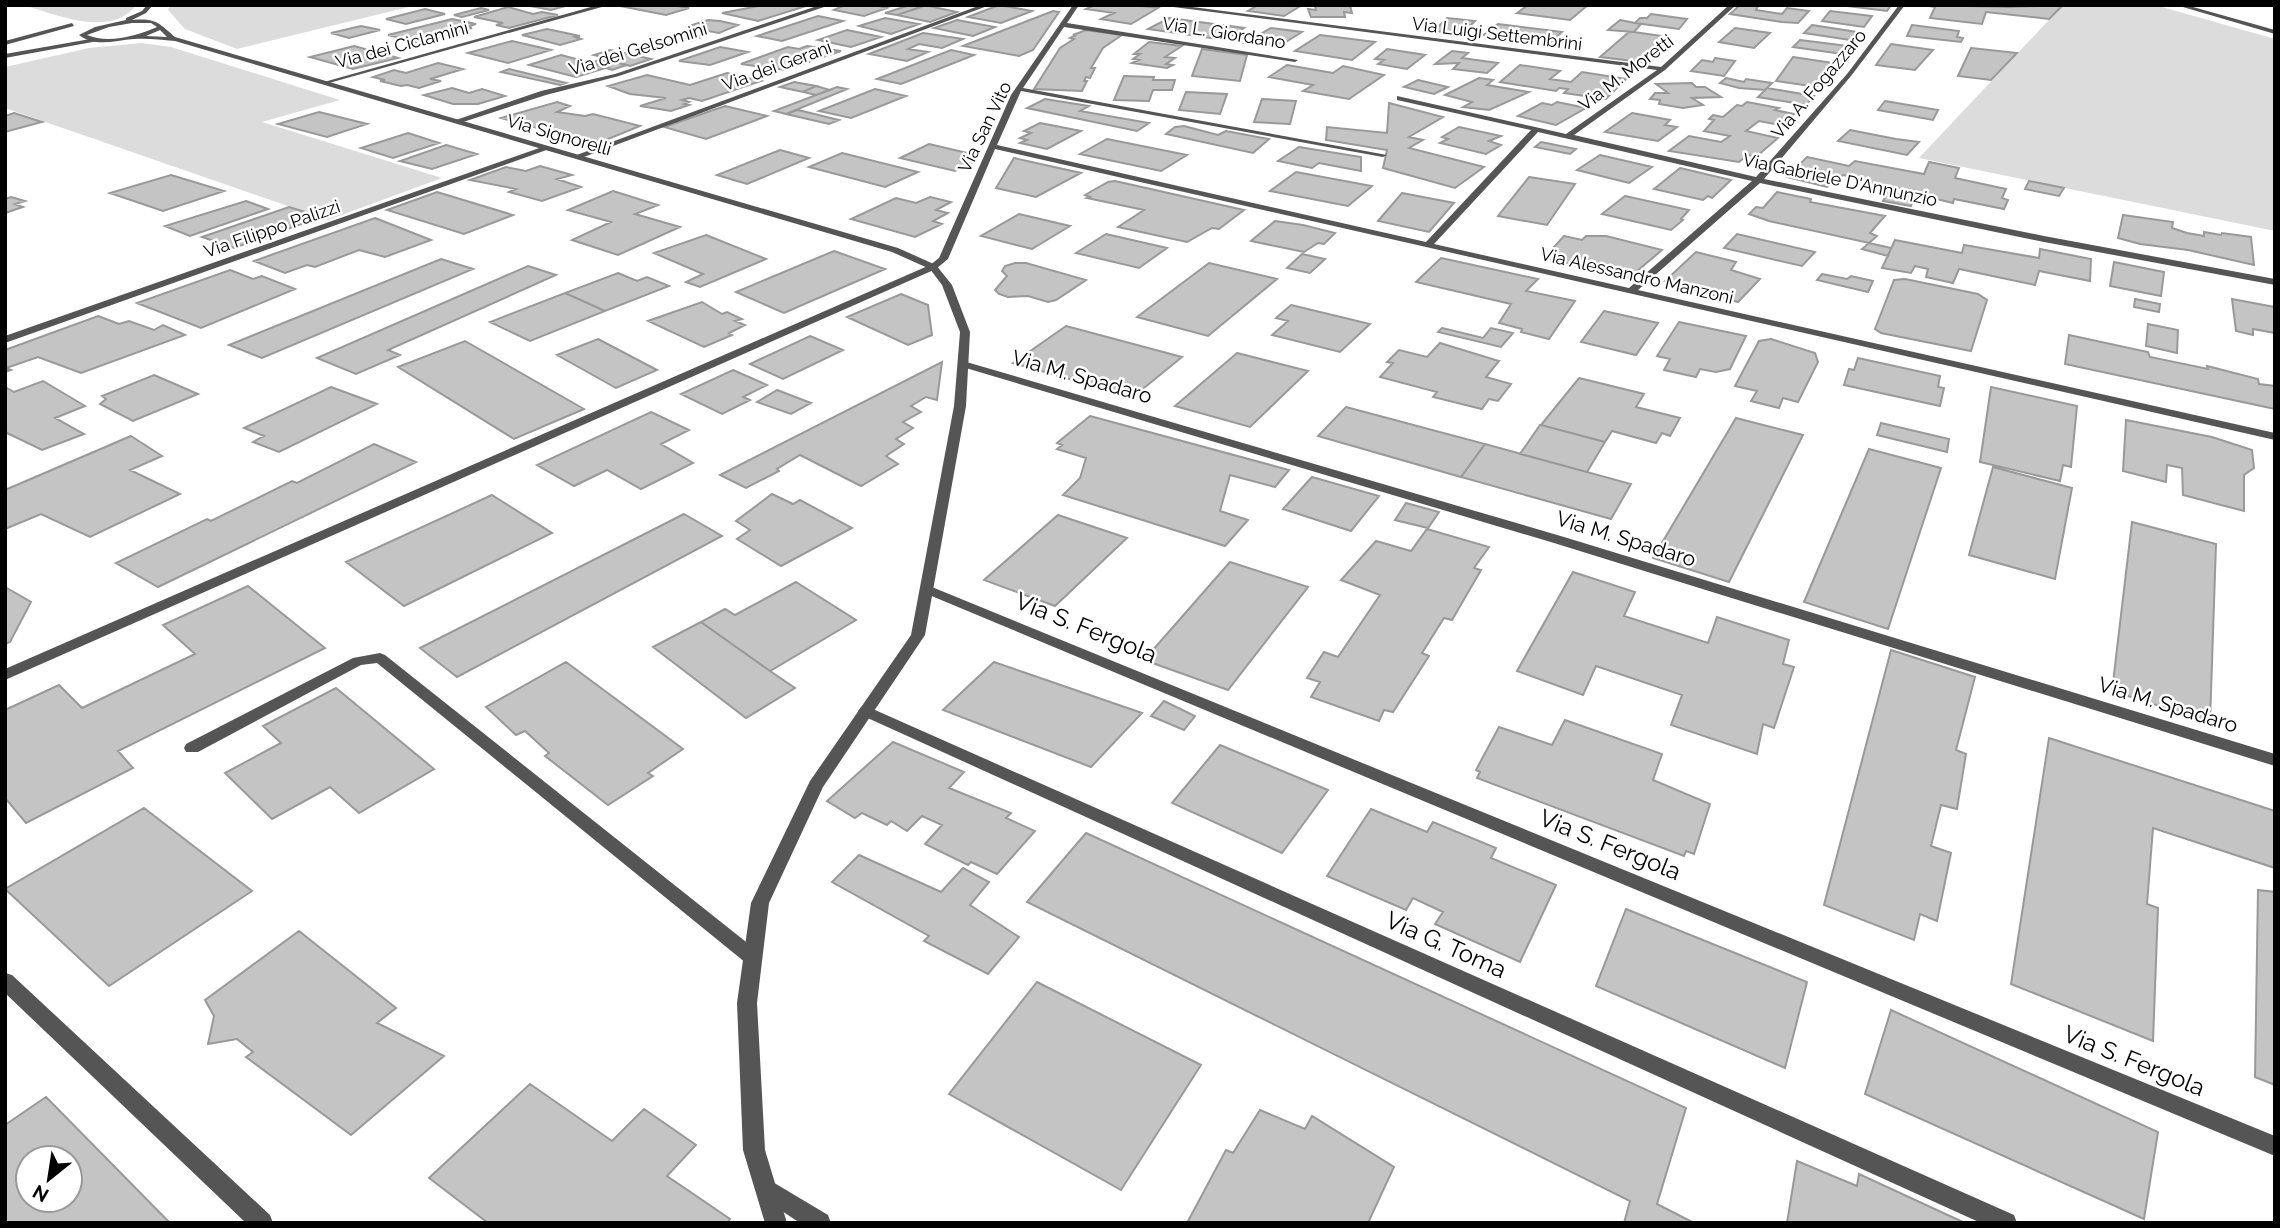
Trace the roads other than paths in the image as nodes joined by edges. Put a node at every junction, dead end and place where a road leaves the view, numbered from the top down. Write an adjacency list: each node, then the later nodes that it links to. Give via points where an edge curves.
1 (150, 5): 10 (street)
2 (606, 5): 26 (street, Via dei Ciclamini)
3 (827, 5): 29 (street, Via dei Gelsomini, via 617,75)
4 (987, 5): 35 (street, Via dei Gerani)
5 (1076, 5): 14 (street, Via San Vito)
6 (1161, 5): 25 (street, Via Luigi Settembrini)
7 (1733, 5): 25 (street, Via M. Moretti)
8 (1902, 5): 36 (street, Via A. Fogazzaro, via 1849,75)
9 (2179, 5): 16 (street)
10 (144, 12): 11 (street); 12 (street)
11 (150, 22): 12 (street); 15 (street, Via Signorelli)
12 (116, 24): 17 (street)
13 (72, 25): 21 (street)
14 (1065, 25): 24 (street, Via L. Giordano); 27 (street, Via San Vito)
15 (159, 28): 18 (street); 19 (street, Via Signorelli)
16 (2275, 32)
17 (82, 35): 20 (street); 22 (street)
18 (134, 37): 19 (street, Via Signorelli); 20 (street)
19 (174, 39): 26 (street, Via Signorelli)
20 (96, 40): 22 (street)
21 (5, 43)
22 (45, 47): 23 (street)
23 (5, 56)
24 (1295, 60)
25 (1663, 69): 31 (street, Via M. Moretti)
26 (327, 82): 29 (street, Via Signorelli)
27 (1019, 89): 32 (street, Via San Vito); 34 (street)
28 (1401, 98): 30 (street, Via Gabriele D'Annunzio)
29 (457, 121): 33 (street, Via Signorelli)
30 (1536, 129): 31 (street, Via Gabriele D'Annunzio); 37 (street)
31 (1568, 136): 36 (street, Via Gabriele D'Annunzio)
32 (992, 146): 37 (street, Via Alessandro Manzoni); 38 (street, Via San Vito, via 943,259)
33 (548, 148): 35 (street, Via Signorelli); 41 (street, Via Filippo Palizzi)
34 (1383, 155)
35 (578, 156): 38 (street, Via Signorelli, via 895,250)
36 (1758, 180): 39 (street, Via Gabriele D'Annunzio); 40 (street, Via A. Fogazzaro)
37 (1428, 245): 40 (street, Via Alessandro Manzoni)
38 (933, 267): 42 (street, via 947,285 965,332); 45 (street)
39 (2275, 282)
40 (1631, 291): 43 (street, Via Alessandro Manzoni)
41 (5, 340)
42 (963, 364): 44 (street, via 960,406); 48 (street, Via M. Spadaro, via 1559,540)
43 (2275, 438)
44 (927, 589): 46 (street, via 918,635); 51 (street, Via S. Fergola)
45 (5, 675)
46 (866, 711): 49 (street, via 816,785 760,903); 56 (street, Via G. Toma)
47 (192, 748): 49 (street, via 358,661 380,658)
48 (2275, 760)
49 (753, 958): 52 (street, via 747,1003 754,1150)
50 (5, 981): 53 (street)
51 (2275, 1146)
52 (766, 1188): 54 (street); 55 (street)
53 (262, 1223)
54 (776, 1223)
55 (820, 1223)
56 (2006, 1223)

